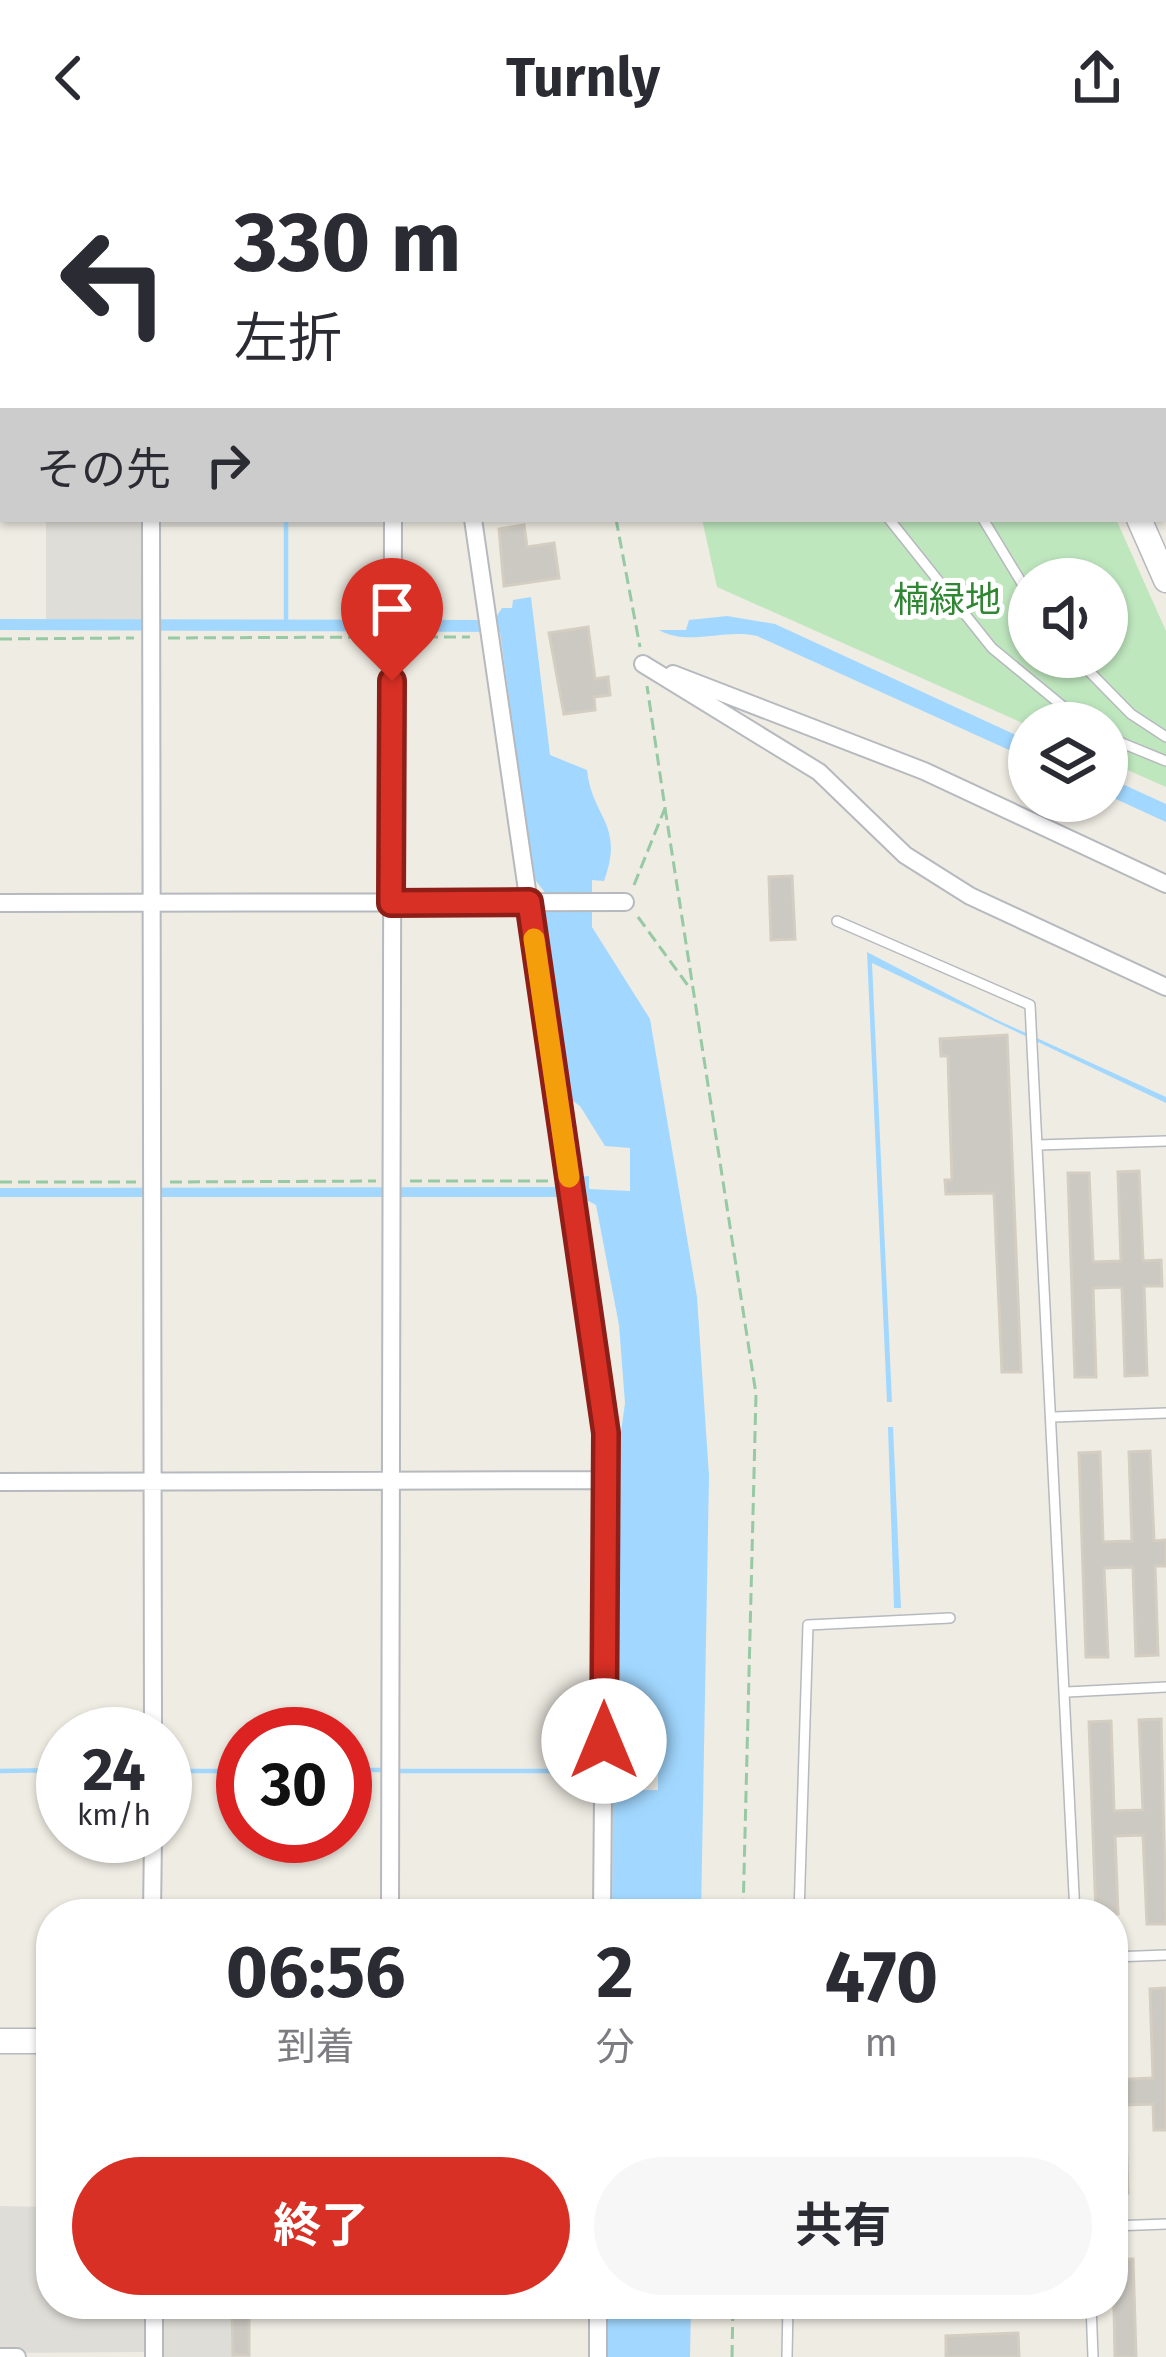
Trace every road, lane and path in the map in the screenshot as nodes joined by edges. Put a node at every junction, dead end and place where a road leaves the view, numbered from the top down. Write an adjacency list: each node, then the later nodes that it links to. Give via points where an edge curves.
1 (151, 522): 12 (street)
2 (393, 522): 10 (street)
3 (473, 522): 11 (street)
4 (617, 522): 14 (path)
5 (892, 522): 16 (lane, via 992,648)
6 (985, 522): 8 (lane)
7 (1140, 522): 9 (street)
8 (1008, 560)
9 (1166, 580)
10 (392, 629): 11 (path); 12 (path); 24 (street)
11 (489, 629): 25 (street)
12 (150, 630): 13 (path); 26 (street)
13 (0, 639)
14 (644, 664): 20 (path); 21 (street, via 924,771); 28 (street, via 819,772 905,855 970,896)
15 (1096, 678): 17 (lane)
16 (1058, 702)
17 (1166, 737)
18 (1128, 745): 19 (lane)
19 (1166, 760)
20 (665, 808): 22 (path); 29 (path)
21 (1166, 884)
22 (617, 902): 25 (street); 29 (path)
23 (0, 903): 26 (street)
24 (391, 903): 25 (street); 26 (street); 35 (street)
25 (534, 903): 33 (street)
26 (150, 904): 34 (street)
27 (837, 921): 31 (lane, via 1030,1005)
28 (1166, 987)
29 (691, 991): 50 (path, via 756,1394)
30 (1166, 1141): 31 (lane)
31 (1038, 1145): 37 (lane)
32 (0, 1182): 34 (path)
33 (571, 1188): 35 (path); 38 (street)
34 (152, 1189): 35 (path); 41 (street)
35 (391, 1189): 39 (street)
36 (1166, 1413): 37 (lane)
37 (1054, 1417): 44 (lane)
38 (606, 1480): 39 (street); 49 (street)
39 (391, 1481): 41 (street); 48 (street)
40 (0, 1482): 41 (street)
41 (153, 1482): 45 (street)
42 (950, 1618): 51 (lane, via 808,1625)
43 (1166, 1688): 44 (lane)
44 (1067, 1692): 52 (lane)
45 (153, 1707)
46 (153, 1863): 47 (street)
47 (152, 1899)
48 (390, 1899)
49 (602, 1899)
50 (743, 1899)
51 (799, 1899)
52 (1074, 1899)
53 (1166, 1955): 54 (lane)
54 (1128, 1957)
55 (0, 2041): 56 (street)
56 (36, 2041)
57 (1166, 2224): 58 (lane)
58 (1128, 2225)
59 (154, 2319): 66 (street)
60 (598, 2319): 67 (street)
61 (733, 2319): 68 (path)
62 (788, 2319): 69 (lane)
63 (1092, 2319): 70 (lane)
64 (0, 2357): 65 (street)
65 (17, 2357)
66 (154, 2357)
67 (598, 2357)
68 (732, 2357)
69 (787, 2357)
70 (1094, 2357)

